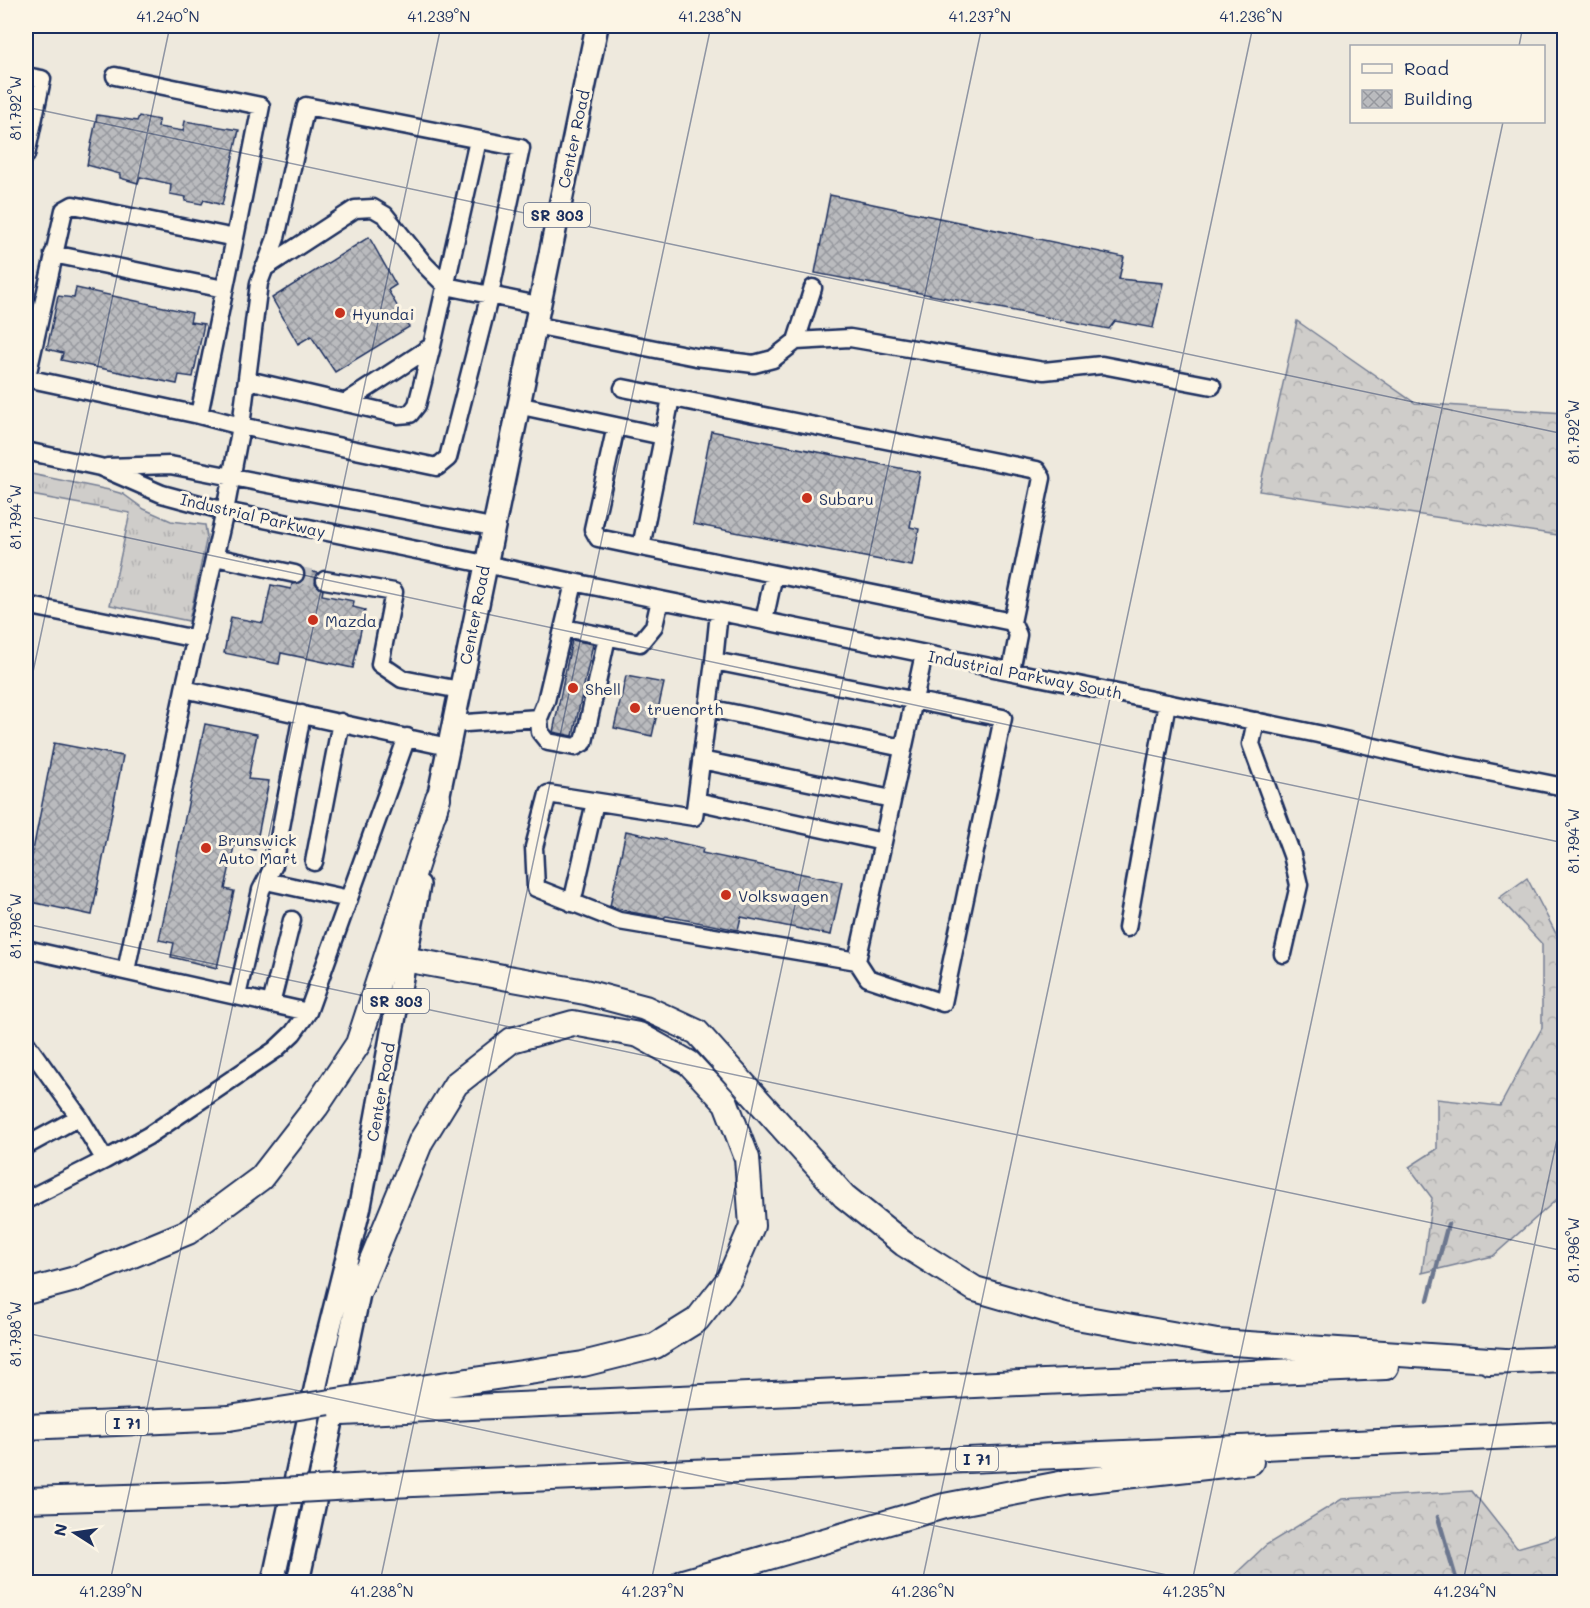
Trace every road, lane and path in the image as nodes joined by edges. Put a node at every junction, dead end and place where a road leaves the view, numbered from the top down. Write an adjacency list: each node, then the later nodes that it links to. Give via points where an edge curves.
1 (597, 26): 13 (main road, Center Road / SR 303)
2 (26, 76): 5 (street, via 42,79)
3 (115, 76): 6 (street, via 261,106)
4 (478, 140): 8 (street, via 306,106 276,238); 9 (street); 12 (street, via 521,148)
5 (26, 154)
6 (235, 238): 7 (street, via 73,205 61,216); 11 (street)
7 (53, 254): 11 (street); 16 (street)
8 (263, 269): 9 (street, via 355,208 373,208 385,215); 17 (street)
9 (447, 286): 12 (street); 15 (street)
10 (813, 288): 14 (street)
11 (224, 289): 23 (street)
12 (490, 294): 13 (street); 24 (street, via 448,458 437,467)
13 (536, 315): 14 (street, via 742,364 773,359); 22 (main road, Center Road / SR 303)
14 (796, 342): 18 (street, via 850,338 1044,371 1102,365)
15 (432, 346): 21 (street); 21 (street, via 417,405 410,414)
16 (26, 380): 23 (street)
17 (248, 380): 21 (street); 24 (street)
18 (1212, 386)
19 (623, 388): 20 (street)
20 (671, 398): 26 (street); 43 (street, via 1037,470 1042,478)
21 (345, 403)
22 (517, 405): 25 (street); 31 (main road, Center Road / SR 303)
23 (199, 415): 24 (street)
24 (241, 426): 29 (street)
25 (616, 426): 26 (street); 32 (street, via 593,529 598,538)
26 (663, 435): 32 (street)
27 (26, 451): 28 (street, Industrial Parkway)
28 (100, 467): 29 (street, via 170,465); 30 (street, Industrial Parkway, via 162,494)
29 (231, 476): 30 (street); 31 (street)
30 (225, 511): 33 (street); 34 (street, Industrial Parkway)
31 (492, 527): 34 (main road, Center Road / SR 303)
32 (641, 547): 36 (street)
33 (214, 556): 35 (street); 46 (street)
34 (484, 564): 38 (street, Industrial Parkway South); 51 (main road, Center Road / SR 303)
35 (294, 574)
36 (774, 574): 42 (street); 43 (street)
37 (325, 580): 51 (street, via 393,592 380,664 402,680)
38 (574, 583): 39 (street, Industrial Parkway South); 44 (street)
39 (660, 600): 41 (street, Industrial Parkway South); 45 (street, via 654,626 640,643)
40 (26, 604): 46 (street)
41 (719, 612): 42 (street, Industrial Parkway South); 48 (street)
42 (764, 621): 47 (street, Industrial Parkway South)
43 (1012, 622): 49 (street, via 1018,635)
44 (564, 628): 45 (street); 56 (street)
45 (606, 637): 56 (street, via 584,742 575,747 548,742 540,732)
46 (196, 639): 50 (street)
47 (924, 654): 49 (street, Industrial Parkway South); 52 (street)
48 (714, 661): 52 (street); 54 (street)
49 (1011, 671): 53 (street, Industrial Parkway South)
50 (184, 689): 55 (street); 80 (street)
51 (460, 690): 59 (main road, Center Road / SR 303)
52 (914, 700): 62 (street); 79 (street, via 1004,718 943,1003 868,978)
53 (1167, 703): 57 (street, Industrial Parkway South); 75 (street)
54 (708, 708): 62 (street); 63 (street)
55 (302, 714): 58 (street); 71 (street, via 274,866)
56 (539, 718): 59 (street)
57 (1256, 721): 64 (street, Industrial Parkway South); 77 (street, via 1251,744 1292,855 1299,885)
58 (341, 722): 60 (street); 70 (street)
59 (452, 724): 61 (main road, Center Road / SR 303)
60 (407, 737): 61 (street); 72 (street)
61 (448, 747): 65 (main road, Center Road / SR 303)
62 (903, 748): 66 (street)
63 (701, 760): 66 (street); 67 (street)
64 (1564, 787)
65 (438, 798): 78 (main road, Center Road / SR 303); 91 (highway, via 358,1044 261,1178 188,1232 75,1278)
66 (892, 799): 69 (street)
67 (696, 801): 68 (street, via 693,817); 69 (street)
68 (595, 802): 73 (street); 73 (street, via 548,794 534,847 536,888)
69 (883, 842): 79 (street)
70 (314, 862)
71 (266, 881): 72 (street); 81 (street)
72 (349, 899): 83 (street)
73 (573, 903): 79 (street, via 619,921)
74 (292, 920): 82 (street)
75 (1127, 928)
76 (26, 949): 80 (street)
77 (1283, 954)
78 (404, 959): 89 (main road, Center Road / SR 303); 93 (highway, via 585,992 645,1008 698,1032 844,1196 904,1244 975,1289 1065,1315 1217,1342)
79 (857, 961)
80 (126, 971): 81 (street)
81 (237, 996): 82 (street)
82 (271, 1004): 83 (street)
83 (308, 1012): 87 (street, via 275,1050 148,1136)
84 (26, 1042): 85 (street)
85 (79, 1117): 86 (street); 87 (street)
86 (26, 1146)
87 (105, 1160): 88 (street)
88 (26, 1200)
89 (360, 1206): 90 (main road, Center Road / SR 303); 99 (main road, Center Road / SR 303)
90 (360, 1289): 94 (highway, via 421,1142 456,1084 512,1040 573,1023 639,1035 689,1063 726,1103 747,1158 752,1226 729,1279 698,1320 655,1346); 100 (main road, Center Road / SR 303)
91 (26, 1292)
92 (1564, 1359): 93 (highway)
93 (1504, 1361): 94 (highway)
94 (406, 1400): 95 (highway, I 71, bridge, via 229,1418)
95 (26, 1427)
96 (1564, 1434): 97 (highway, I 71)
97 (1478, 1437): 98 (highway, I 71, bridge); 101 (highway, via 1070,1482 944,1506)
98 (26, 1500)
99 (273, 1582)
100 (298, 1582)
101 (683, 1582)

